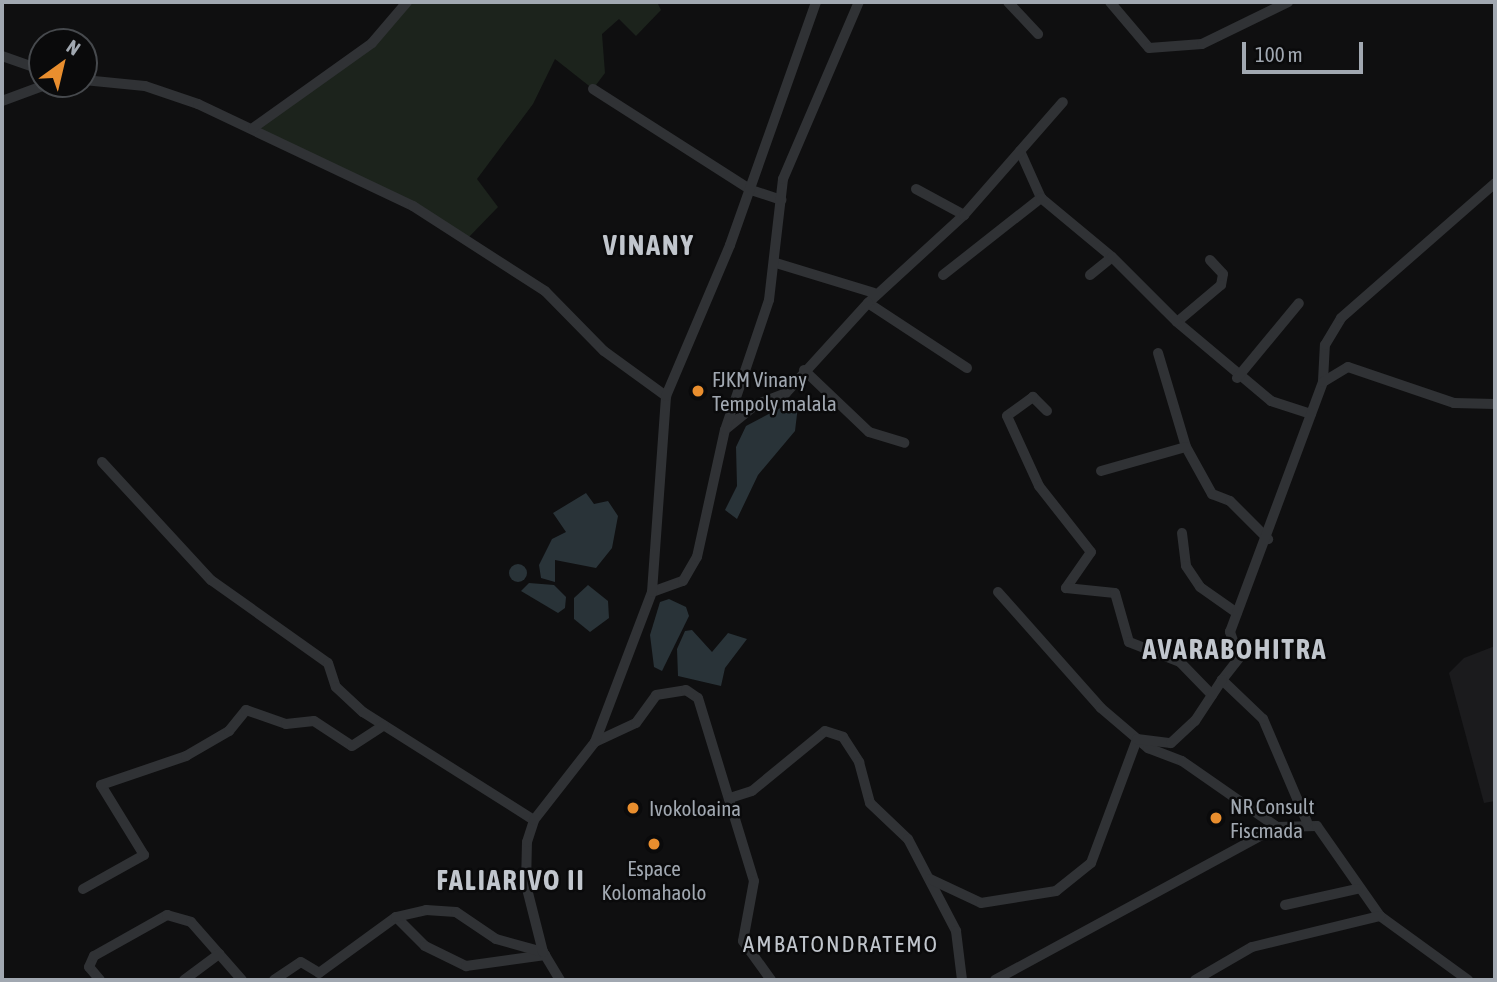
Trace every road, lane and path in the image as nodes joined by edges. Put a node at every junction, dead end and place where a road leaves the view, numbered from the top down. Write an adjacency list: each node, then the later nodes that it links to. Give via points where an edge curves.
1 (408, 2): 15 (street, via 372,43)
2 (816, 2): 19 (street)
3 (859, 2): 21 (street, via 808,109)
4 (1008, 2): 7 (street)
5 (1110, 2): 6 (street, via 1149,48 1202,44)
6 (1288, 2)
7 (1038, 34)
8 (2, 56): 9 (street)
9 (28, 65)
10 (98, 81): 15 (street, via 145,86)
11 (593, 89): 19 (street)
12 (28, 92): 13 (street)
13 (2, 102)
14 (1063, 102): 16 (street)
15 (253, 128): 37 (street, via 468,238 545,290 604,351)
16 (1020, 151): 20 (street); 22 (street)
17 (1495, 183): 36 (street, via 1336,324 1325,345)
18 (916, 188): 22 (street)
19 (751, 190): 21 (street); 37 (street)
20 (1041, 198): 23 (street); 26 (street)
21 (781, 200): 25 (street)
22 (964, 215): 28 (street)
23 (1112, 257): 27 (street); 31 (street)
24 (1210, 260): 31 (street, via 1223,274 1221,285)
25 (776, 263): 28 (street); 41 (street)
26 (943, 275)
27 (1090, 275)
28 (874, 293): 29 (street)
29 (869, 303): 33 (street); 34 (street)
30 (1299, 303): 35 (street)
31 (1177, 322): 35 (street)
32 (1158, 353): 43 (street)
33 (967, 368)
34 (804, 370): 41 (street, via 786,393 755,405); 42 (street, via 869,432)
35 (1237, 378): 40 (street, via 1271,401)
36 (1323, 382): 38 (street, via 1348,367 1454,403); 40 (street)
37 (666, 396): 48 (street)
38 (1495, 404)
39 (1047, 411): 52 (street, via 1033,397 1007,416 1039,486 1091,552 1066,587 1115,593 1129,642 1180,662)
40 (1311, 414): 47 (street)
41 (725, 430): 48 (street, via 698,557 683,581)
42 (904, 443)
43 (1186, 447): 45 (street); 47 (street, via 1212,494 1230,501)
44 (102, 463): 53 (street, via 211,580 269,626 304,640 328,663 336,687)
45 (1101, 471)
46 (1182, 533): 50 (street, via 1186,566 1200,587)
47 (1268, 539): 50 (street)
48 (652, 592): 55 (street)
49 (998, 592): 54 (street, via 1101,708)
50 (1237, 613): 51 (street, via 1230,632 1240,658)
51 (1222, 680): 52 (street); 58 (street, via 1263,719)
52 (1212, 695): 54 (street, via 1171,743)
53 (384, 724): 57 (street); 61 (street, via 352,746 314,721 286,724 246,710 229,731 186,756 101,785 144,855)
54 (1137, 739): 59 (street, via 1206,776); 60 (street, via 1091,863 1056,891 981,903)
55 (595, 742): 56 (street, via 636,723 656,695 686,690 706,713); 57 (street)
56 (730, 798): 60 (street, via 752,791 825,731 844,737 859,762 870,803 908,839); 75 (street, via 754,881 743,941)
57 (534, 820): 66 (street, via 524,860)
58 (1307, 822): 59 (street); 62 (street, via 1331,837)
59 (1278, 827): 77 (street)
60 (930, 879): 76 (street, via 956,931)
61 (83, 889)
62 (1357, 889): 63 (street); 64 (street)
63 (1284, 905)
64 (1380, 916): 78 (street, via 1252,947); 79 (street)
65 (396, 917): 66 (street, via 456,912 496,939); 66 (street, via 425,946 466,966); 68 (street)
66 (544, 953): 74 (street)
67 (219, 954): 69 (street, via 191,922 163,915 94,956 89,967); 70 (street); 71 (street)
68 (319, 973): 72 (street, via 302,962); 73 (street)
69 (100, 980)
70 (184, 980)
71 (243, 980)
72 (274, 980)
73 (328, 980)
74 (560, 980)
75 (771, 980)
76 (962, 980)
77 (995, 980)
78 (1195, 980)
79 (1468, 980)

